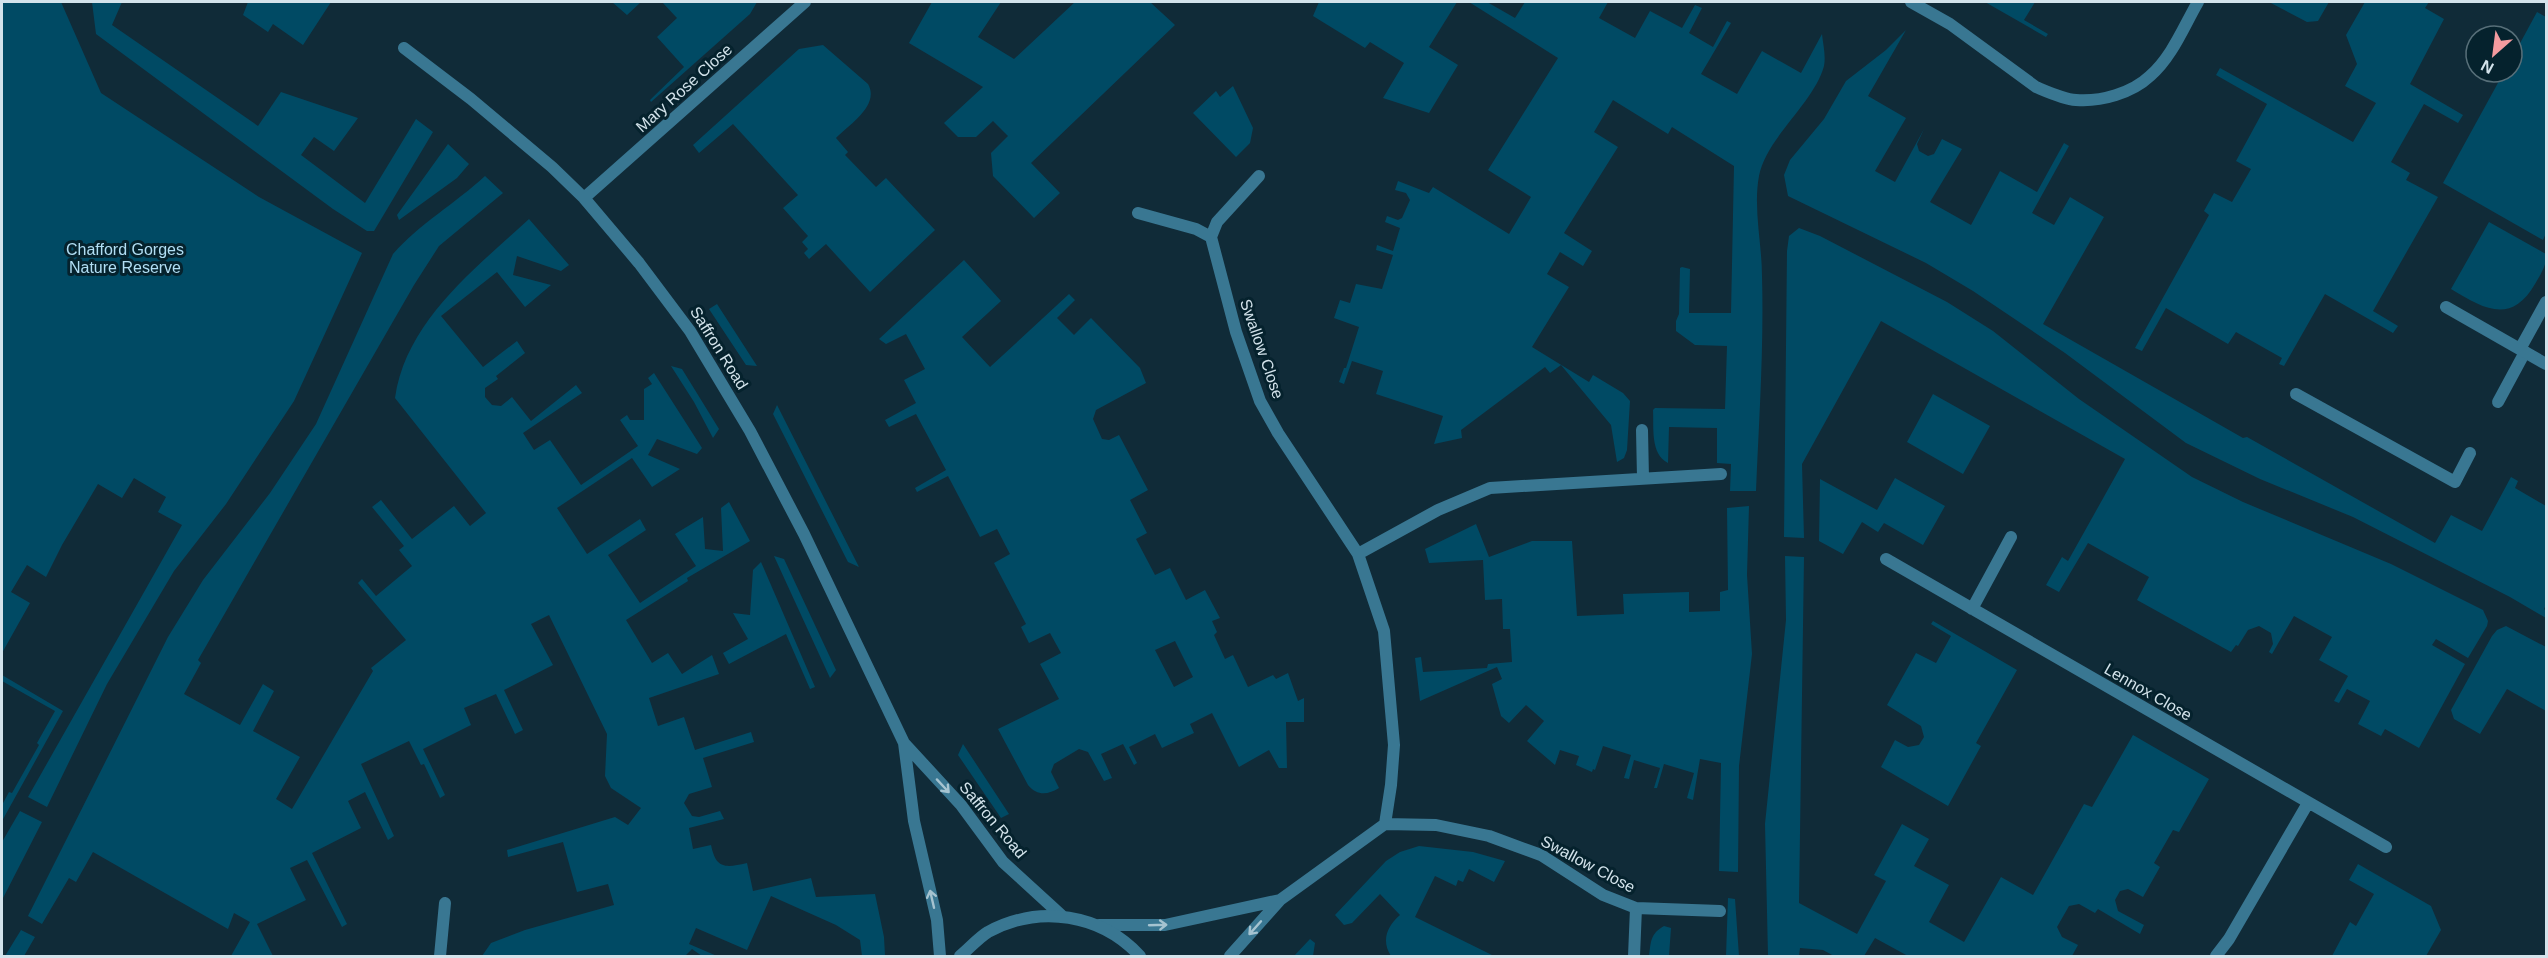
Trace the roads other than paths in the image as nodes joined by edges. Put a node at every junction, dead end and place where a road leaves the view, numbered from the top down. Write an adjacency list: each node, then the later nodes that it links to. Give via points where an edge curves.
1 (805, 2): 6 (street, Mary Rose Close)
2 (1911, 2): 3 (street, via 1950,24 2036,87 2076,100 2102,98 2132,89 2151,76)
3 (2198, 2)
4 (404, 48): 6 (street, Saffron Road, via 513,133)
5 (1260, 176): 8 (street, via 1217,222)
6 (584, 198): 23 (street, Saffron Road, via 690,331 750,431)
7 (1138, 213): 8 (street)
8 (1211, 237): 20 (street, Swallow Close, via 1236,332 1260,401)
9 (2547, 302): 11 (street)
10 (2446, 307): 11 (street)
11 (2522, 350): 12 (street); 14 (street)
12 (2547, 364)
13 (2296, 394): 16 (street, via 2455,482)
14 (2498, 402)
15 (1642, 430): 18 (street)
16 (2470, 453)
17 (1721, 474): 18 (street)
18 (1643, 478): 20 (street, via 1490,488 1438,510)
19 (2011, 537): 22 (street)
20 (1358, 554): 25 (street, Swallow Close, via 1384,631 1392,706 1394,745)
21 (1886, 559): 22 (street, Lennox Close)
22 (1972, 609): 24 (street, Lennox Close)
23 (904, 743): 31 (street, Saffron Road, one-way to 31, via 961,804 1003,862); 34 (street, Saffron Road, one-way to 23, via 937,920 914,821)
24 (2308, 803): 26 (street, Lennox Close); 39 (street)
25 (1384, 824): 27 (street); 29 (street, Swallow Close, via 1436,825 1489,836 1541,855 1603,894)
26 (2386, 847)
27 (1280, 900): 32 (street, one-way to 27, via 1165,925); 37 (street, one-way to 37)
28 (445, 903): 33 (street)
29 (1636, 908): 30 (street, Swallow Close); 38 (street, Swallow Close)
30 (1720, 911)
31 (1061, 915): 32 (street, Saffron Road); 35 (street, Saffron Road, via 1023,918 996,929)
32 (1099, 925): 36 (street, Saffron Road, via 1126,941)
33 (440, 957)
34 (940, 957)
35 (960, 957)
36 (1140, 957)
37 (1230, 957)
38 (1634, 957)
39 (2216, 957)

